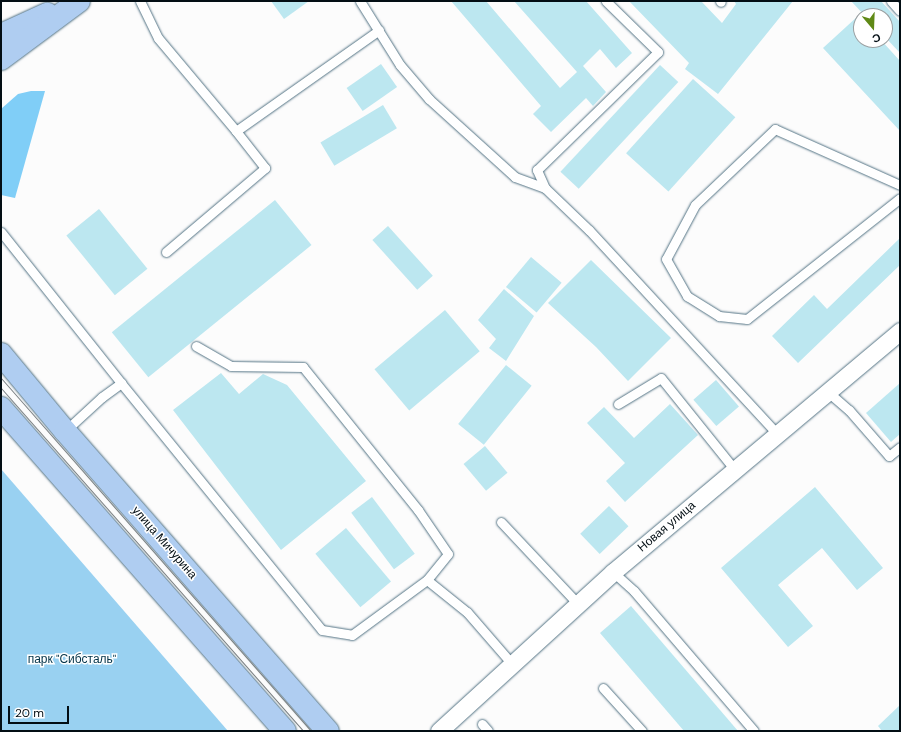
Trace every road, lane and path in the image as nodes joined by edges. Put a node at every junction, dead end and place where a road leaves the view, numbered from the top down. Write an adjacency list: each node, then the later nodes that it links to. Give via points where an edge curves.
1 (75, 1): 9 (main road)
2 (79, 1): 10 (main road)
3 (140, 1): 11 (lane, via 158,38)
4 (360, 1): 8 (lane)
5 (606, 1): 13 (lane, via 658,52 537,170)
6 (891, 1): 7 (lane)
7 (900, 11)
8 (379, 30): 11 (lane); 13 (lane, via 400,65 429,99 515,177)
9 (1, 35)
10 (1, 59)
11 (236, 131): 16 (lane, via 265,168)
12 (900, 185): 14 (lane, via 775,129 694,205 666,259 687,296 719,316 747,319)
13 (546, 188): 25 (lane, via 589,230)
14 (900, 198)
15 (1, 232): 20 (lane)
16 (166, 252)
17 (900, 331): 21 (street, Новая улица)
18 (196, 346): 30 (lane, via 231,366 303,367 418,510 448,554)
19 (1, 354): 24 (main road, улица Мичурина)
20 (121, 383): 24 (lane); 30 (lane, via 322,630 352,635)
21 (828, 392): 25 (street, Новая улица); 26 (lane, via 848,410 889,456)
22 (618, 404): 27 (lane, via 661,378)
23 (1, 408): 35 (main road)
24 (65, 431): 36 (main road, улица Мичурина)
25 (777, 434): 27 (street, Новая улица)
26 (900, 447)
27 (735, 470): 29 (street, Новая улица)
28 (501, 522): 31 (lane)
29 (613, 572): 31 (street, Новая улица); 40 (lane, via 634,591)
30 (427, 580): 32 (lane, via 467,612)
31 (578, 603): 32 (street, Новая улица)
32 (512, 664): 37 (street, Новая улица)
33 (603, 688): 39 (lane)
34 (482, 724): 38 (lane)
35 (285, 731)
36 (328, 731)
37 (439, 731)
38 (488, 731)
39 (642, 731)
40 (754, 731)

